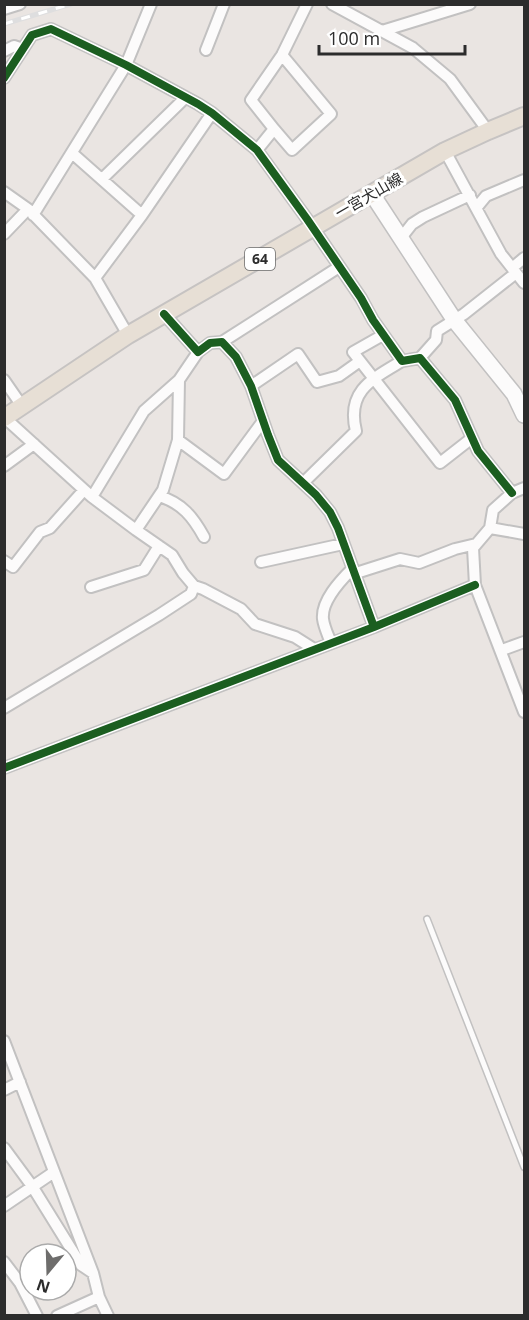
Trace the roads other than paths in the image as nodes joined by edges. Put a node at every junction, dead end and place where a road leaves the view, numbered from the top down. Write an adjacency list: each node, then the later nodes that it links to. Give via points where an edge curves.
1 (151, 4): 11 (street)
2 (224, 4): 8 (street)
3 (307, 4): 10 (street)
4 (332, 4): 6 (street)
5 (470, 4): 6 (street)
6 (382, 31): 17 (street, via 413,48 450,79)
7 (23, 49): 9 (street, via 14,46); 11 (street, via 32,35 51,29); 12 (street)
8 (206, 50)
9 (4, 51)
10 (282, 55): 16 (street, via 251,100); 16 (street, via 331,114 292,150)
11 (126, 65): 13 (street); 20 (street)
12 (4, 78)
13 (185, 98): 14 (street); 21 (street)
14 (212, 113): 18 (street); 28 (street)
15 (525, 116): 17 (main road, 一宮犬山線 / 64)
16 (274, 129): 18 (street)
17 (488, 130): 19 (main road, 一宮犬山線 / 64)
18 (256, 150): 29 (street)
19 (445, 151): 24 (main road, 一宮犬山線 / 64); 25 (street)
20 (72, 153): 21 (street); 27 (street)
21 (102, 179): 28 (street)
22 (525, 180): 26 (street, via 486,196)
23 (4, 192): 27 (street)
24 (372, 194): 29 (main road, 一宮犬山線 / 64); 31 (street)
25 (470, 195): 26 (street); 31 (street, via 423,217)
26 (477, 207): 34 (street, via 501,254)
27 (31, 212): 30 (street); 35 (street)
28 (142, 215): 35 (street)
29 (312, 229): 33 (street); 37 (main road, 一宮犬山線 / 64)
30 (4, 234)
31 (401, 238): 38 (street)
32 (525, 258): 34 (street)
33 (339, 267): 40 (street); 41 (street)
34 (514, 270): 36 (street); 38 (street)
35 (95, 278): 39 (street)
36 (525, 283)
37 (164, 314): 39 (main road, 一宮犬山線 / 64); 42 (street)
38 (454, 321): 43 (street, via 437,331 436,340); 51 (street, via 514,394)
39 (128, 334): 50 (main road, 一宮犬山線 / 64)
40 (383, 335): 44 (street, via 353,352); 45 (street)
41 (222, 342): 42 (street, via 210,343); 49 (street, via 236,357)
42 (198, 352): 48 (street)
43 (420, 358): 45 (street); 54 (street, via 454,400)
44 (360, 361): 46 (street); 49 (street, via 339,376 317,382 298,354)
45 (402, 361): 46 (street)
46 (373, 378): 54 (street, via 440,463); 58 (street, via 356,399 356,431)
47 (4, 380): 50 (street)
48 (179, 380): 55 (street); 61 (street, via 144,411)
49 (251, 386): 53 (street)
50 (22, 406): 52 (main road, 一宮犬山線 / 64)
51 (525, 415)
52 (5, 418): 56 (street)
53 (263, 421): 55 (street, via 224,474); 58 (street, via 278,460)
54 (472, 438): 60 (street)
55 (178, 440): 62 (street)
56 (34, 444): 57 (street); 61 (street)
57 (4, 466)
58 (303, 483): 67 (street, via 330,512)
59 (525, 488): 60 (street)
60 (512, 493): 63 (street, via 493,510)
61 (88, 494): 64 (street); 70 (street, via 50,528 40,532 13,567)
62 (159, 496): 64 (street); 66 (street, via 193,517)
63 (490, 528): 65 (street); 68 (street)
64 (136, 530): 69 (street)
65 (525, 534)
66 (204, 537)
67 (344, 544): 71 (street); 72 (street)
68 (476, 544): 72 (street, via 419,562 400,559); 73 (street, via 472,549)
69 (159, 546): 74 (street, via 172,555); 75 (street, via 144,570)
70 (4, 561)
71 (261, 562)
72 (352, 571): 76 (street); 78 (street, via 337,585 324,613)
73 (475, 585): 76 (street); 80 (street)
74 (194, 586): 79 (street, via 241,609 255,624 295,637); 81 (street, via 191,594 159,615)
75 (91, 587)
76 (374, 627): 78 (street)
77 (525, 642): 80 (street)
78 (330, 643): 79 (street)
79 (314, 649): 83 (street)
80 (502, 650): 82 (street)
81 (4, 708)
82 (525, 711)
83 (4, 768)
84 (427, 919): 89 (lane)
85 (4, 1041): 86 (street)
86 (21, 1082): 87 (street); 90 (street)
87 (4, 1090)
88 (4, 1148): 91 (street)
89 (525, 1167)
90 (54, 1172): 91 (street); 94 (street)
91 (32, 1186): 92 (street); 94 (street, via 81,1265)
92 (4, 1206)
93 (4, 1262): 96 (street)
94 (93, 1273): 95 (street)
95 (99, 1297): 97 (street); 98 (street)
96 (37, 1316)
97 (57, 1316)
98 (108, 1316)

